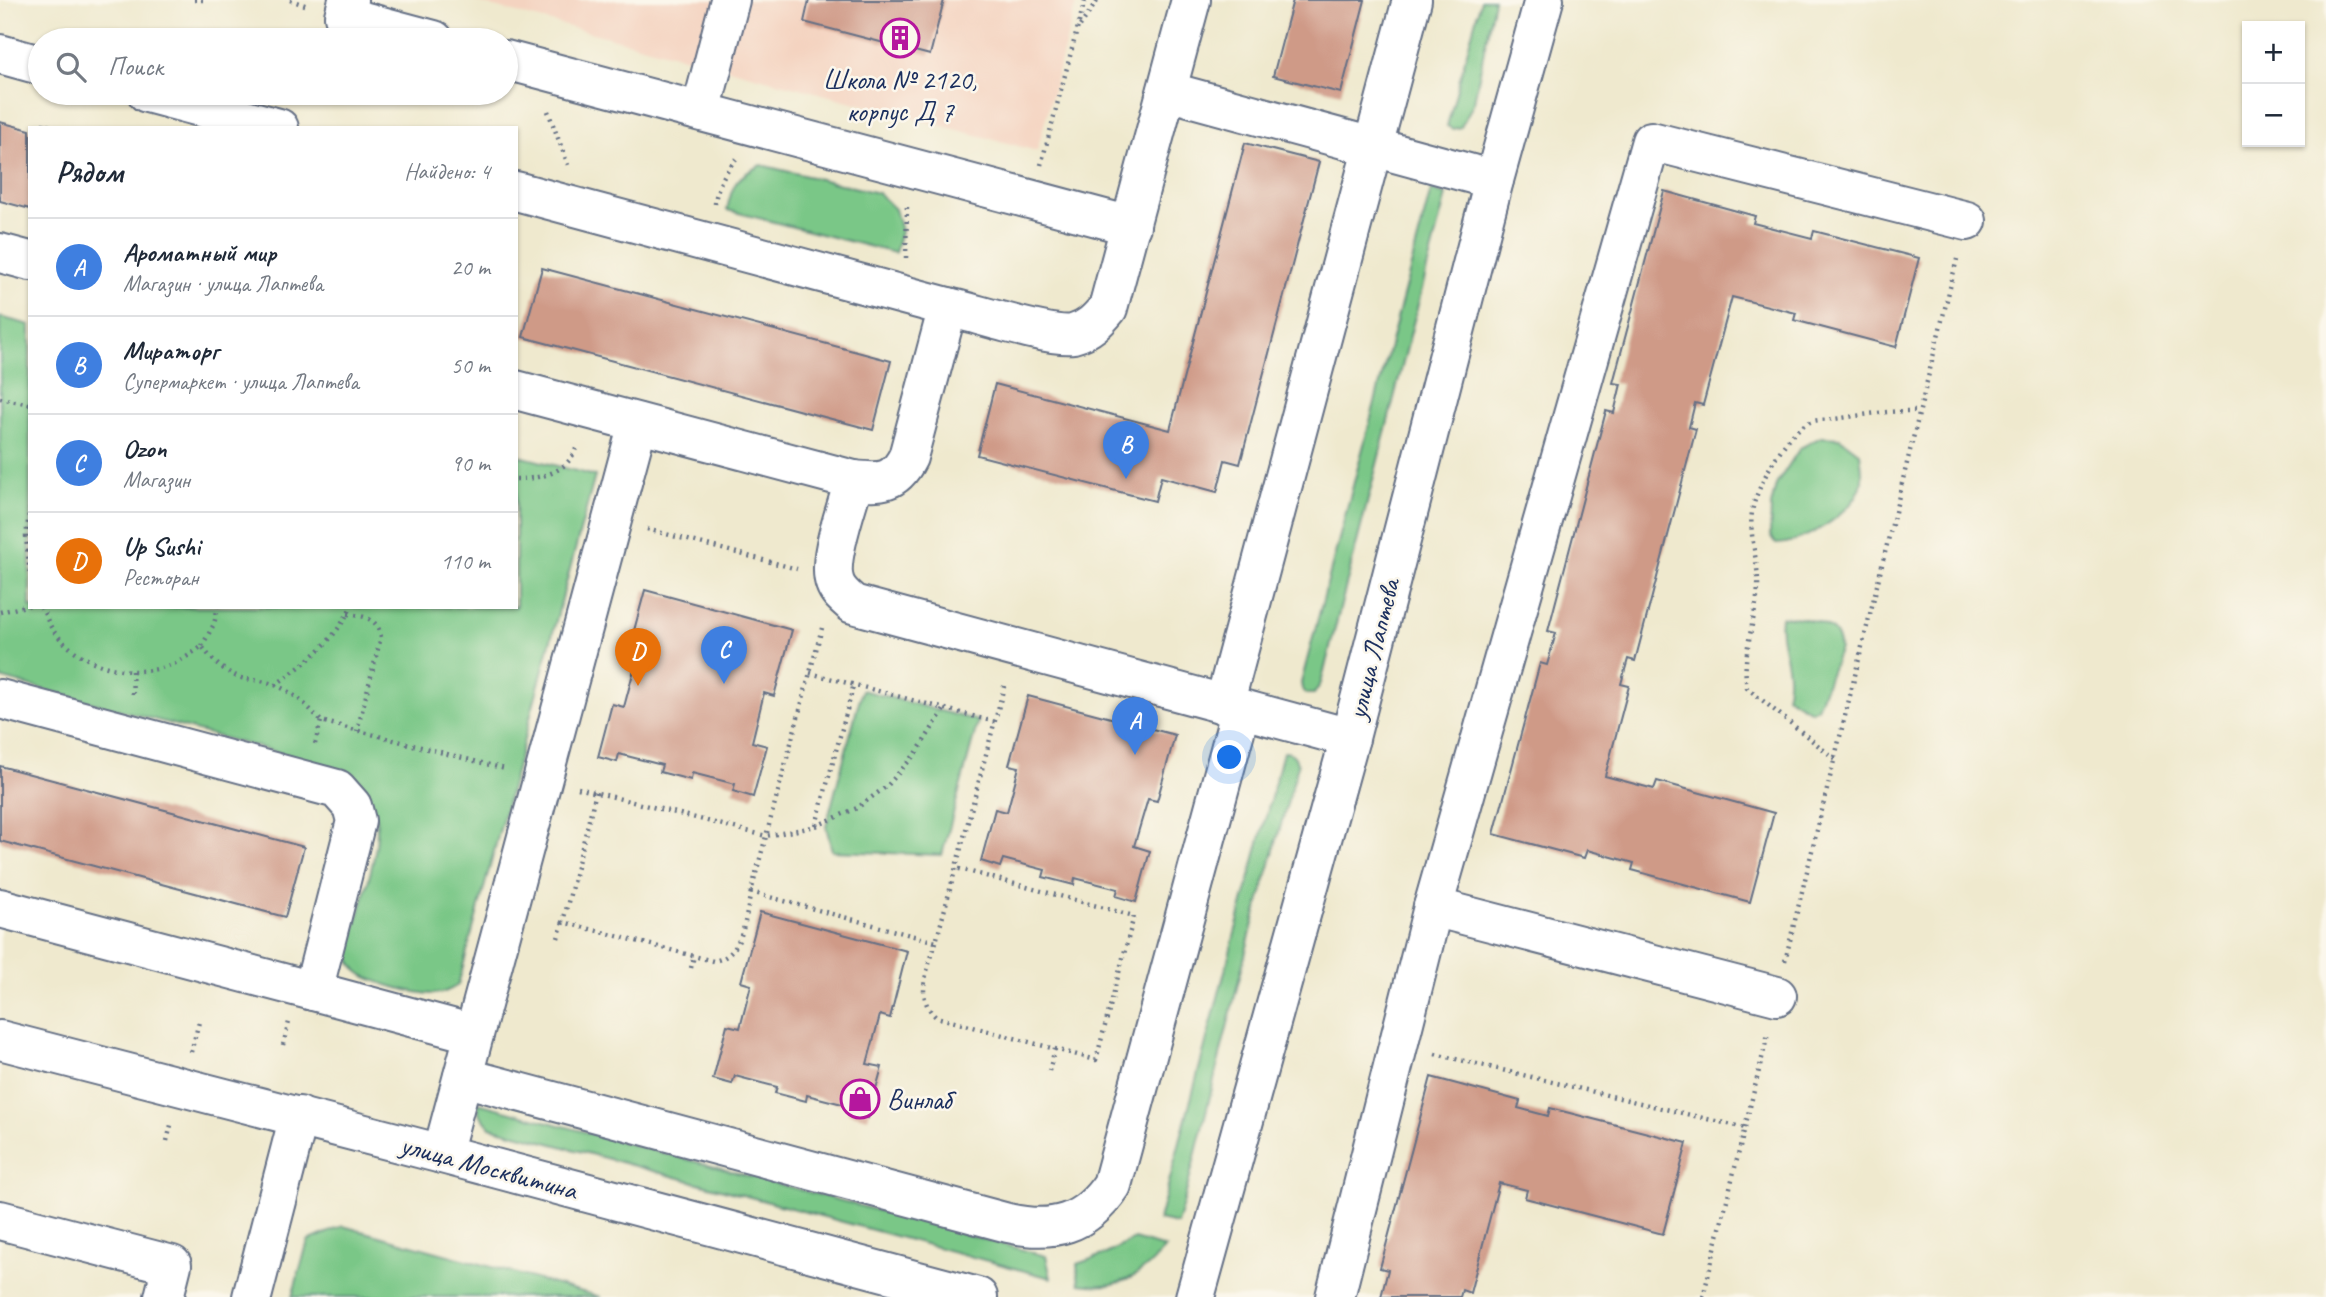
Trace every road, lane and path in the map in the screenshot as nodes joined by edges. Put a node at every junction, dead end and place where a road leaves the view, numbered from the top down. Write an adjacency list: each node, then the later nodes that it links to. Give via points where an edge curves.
1 (194, 0): 2 (path)
2 (208, 0)
3 (348, 0): 10 (street, via 344,16)
4 (730, 0): 18 (street)
5 (1085, 0): 11 (path)
6 (1098, 0): 11 (path)
7 (1191, 0): 16 (street)
8 (1412, 0): 21 (street)
9 (1544, 0): 23 (street, улица Лаптева)
10 (388, 28)
11 (1077, 29): 25 (path)
12 (0, 54): 13 (street)
13 (28, 62)
14 (518, 63): 18 (street)
15 (518, 68): 26 (path, via 553,120)
16 (1167, 91): 21 (street); 28 (street)
17 (192, 105): 19 (street)
18 (701, 111): 20 (street)
19 (271, 126)
20 (773, 131): 22 (street); 29 (path, via 742,152 727,169 716,195)
21 (1373, 147): 23 (street); 60 (street)
22 (901, 165): 25 (street); 32 (path, via 908,227)
23 (1494, 180): 65 (street, улица Лаптева)
24 (518, 192): 26 (street)
25 (1032, 199): 28 (street)
26 (576, 207): 29 (street)
27 (1966, 220): 38 (path); 72 (street, via 1651,141)
28 (1131, 226): 33 (street, via 1108,308 1086,329 1051,333)
29 (713, 244): 32 (street)
30 (0, 253): 31 (street)
31 (28, 260)
32 (900, 293): 33 (street)
33 (948, 307): 41 (street, via 908,457 894,477 885,481)
34 (518, 391): 37 (street)
35 (0, 398): 36 (path)
36 (28, 404)
37 (586, 409): 39 (street); 40 (path, via 574,456 552,474)
38 (1920, 411): 66 (path); 66 (path, via 1809,422 1788,437 1753,508 1759,570 1744,673 1747,688)
39 (638, 423): 41 (street); 42 (street)
40 (518, 479)
41 (854, 480): 45 (street, via 834,556)
42 (612, 520): 45 (path); 81 (street)
43 (28, 522): 44 (path)
44 (28, 556)
45 (834, 581): 53 (street, via 853,604); 55 (path)
46 (28, 605): 50 (path)
47 (42, 609): 54 (path, via 56,635 88,661)
48 (218, 609): 52 (path)
49 (350, 609): 51 (path)
50 (0, 612)
51 (348, 614): 57 (path, via 314,657); 64 (path, via 371,619 381,637)
52 (202, 646): 54 (path, via 165,667); 57 (path, via 226,671)
53 (1015, 649): 60 (street); 63 (path)
54 (132, 671): 58 (path)
55 (810, 673): 56 (path); 69 (path)
56 (854, 684): 61 (path); 68 (path)
57 (275, 685): 62 (path, via 305,703)
58 (133, 692)
59 (0, 699): 79 (street, via 337,789 345,796 356,821 354,835)
60 (1232, 707): 65 (street); 86 (street, via 1112,1185 1102,1200 1072,1221 1034,1229 1008,1223)
61 (945, 708): 63 (path); 68 (path, via 917,752 887,786 857,807)
62 (320, 722)
63 (995, 722): 70 (path)
64 (357, 731)
65 (1350, 738): 94 (street, улица Лаптева)
66 (1835, 758): 80 (path)
67 (596, 792): 74 (path)
68 (816, 826): 69 (path)
69 (766, 836): 71 (path)
70 (956, 868): 76 (path); 83 (path, via 1135,916 1096,1060)
71 (751, 892): 76 (path); 77 (path, via 731,955 713,961)
72 (1433, 907): 80 (street); 95 (street)
73 (0, 908): 79 (street)
74 (563, 922): 75 (path); 77 (path)
75 (558, 938)
76 (936, 942): 83 (path, via 923,993 927,1009 936,1017)
77 (694, 956): 78 (path)
78 (691, 968)
79 (313, 991): 81 (street)
80 (1777, 996): 88 (path)
81 (474, 1034): 86 (street)
82 (0, 1040): 87 (street, улица Москвитина)
83 (1055, 1049): 85 (path)
84 (1434, 1054): 88 (path)
85 (1049, 1070)
86 (463, 1077): 89 (street)
87 (299, 1116): 89 (street, улица Москвитина); 92 (street)
88 (1745, 1128): 96 (path)
89 (442, 1154): 93 (street, улица Москвитина)
90 (0, 1220): 91 (street, via 172,1265)
91 (164, 1297)
92 (252, 1297)
93 (978, 1297)
94 (1195, 1297)
95 (1335, 1297)
96 (1703, 1297)

